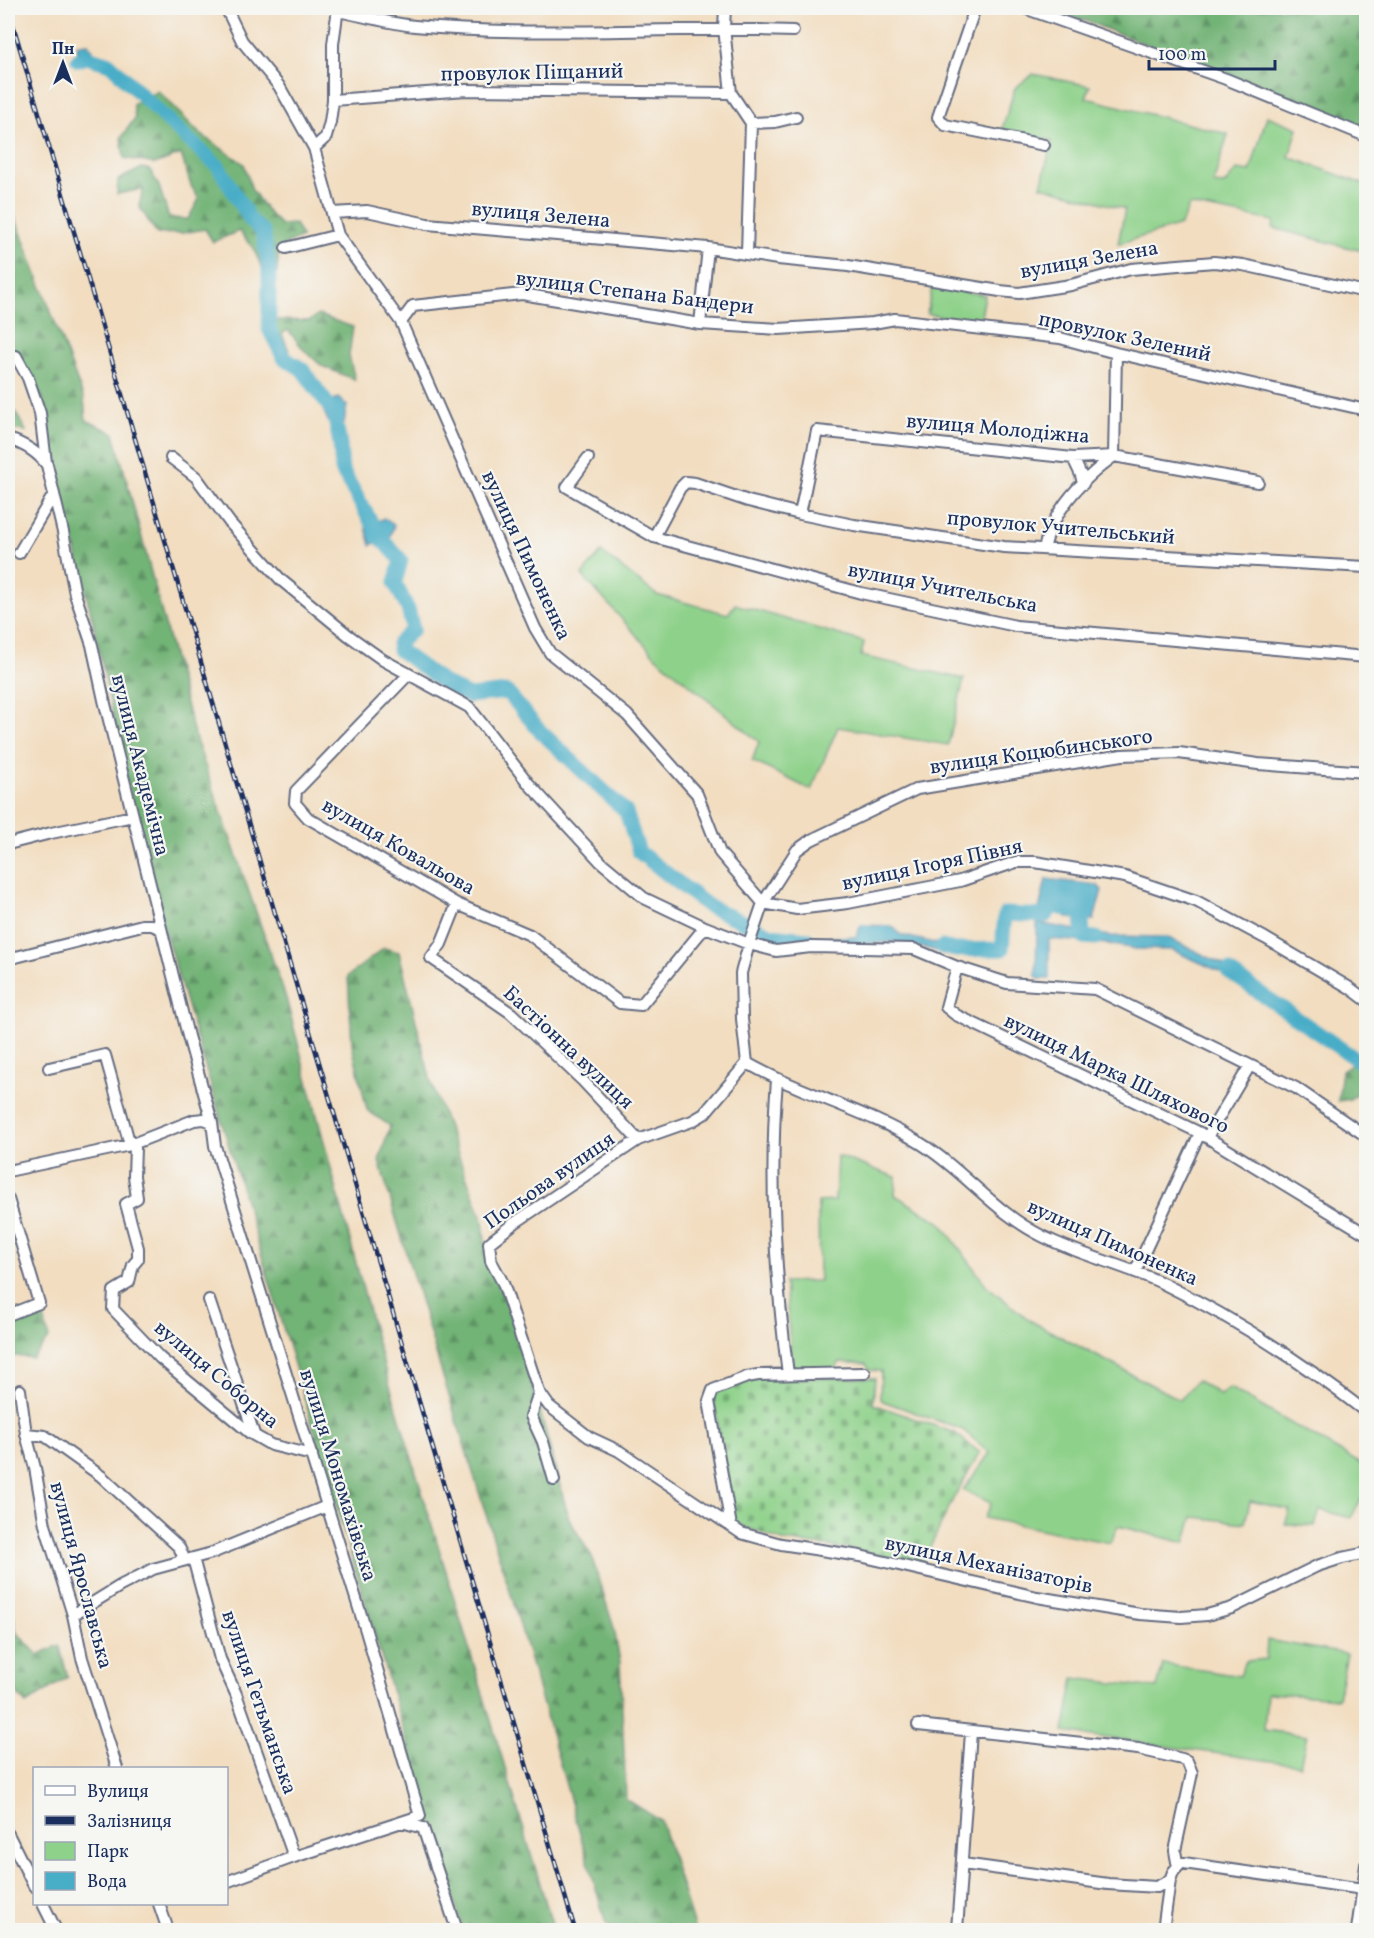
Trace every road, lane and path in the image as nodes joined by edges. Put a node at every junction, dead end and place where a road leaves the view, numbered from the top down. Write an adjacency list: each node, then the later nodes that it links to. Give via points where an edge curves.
1 (226, 8): 14 (street, вулиця Пимоненка, via 242,41 279,86)
2 (725, 8): 6 (street)
3 (975, 8): 13 (street, via 938,117 945,124)
4 (1024, 8): 12 (street, via 1226,79)
5 (338, 9): 6 (street, via 413,26 532,31); 9 (street, via 333,44)
6 (724, 28): 7 (street); 8 (street)
7 (793, 31)
8 (731, 93): 9 (street, провулок Піщаний, via 466,90); 11 (street)
9 (333, 100): 14 (street, via 326,137)
10 (796, 117): 11 (street)
11 (751, 123): 19 (street)
12 (1366, 136)
13 (1044, 145)
14 (314, 148): 15 (street, вулиця Пимоненка)
15 (332, 213): 16 (street, вулиця Пимоненка); 18 (street, вулиця Зелена, via 367,211 427,224)
16 (338, 235): 17 (street); 21 (street, вулиця Пимоненка)
17 (286, 248)
18 (708, 248): 19 (street, вулиця Зелена); 23 (street)
19 (747, 253): 20 (street, вулиця Зелена, via 1019,293 1071,285 1131,269 1214,262)
20 (1366, 292)
21 (401, 322): 23 (street, вулиця Степана Бандери, via 413,306 522,294); 46 (street, вулиця Пимоненка, via 535,628 550,653 627,715 697,794 720,853)
22 (873, 323): 23 (street, вулиця Степана Бандери, via 779,329); 24 (street, провулок Зелений, via 895,319 1060,338)
23 (700, 324)
24 (1116, 353): 26 (street, провулок Зелений); 28 (street)
25 (8, 356): 32 (street, вулиця Академічна, via 16,356 28,378 40,412)
26 (1366, 410)
27 (8, 439): 32 (street, via 29,447)
28 (1114, 456): 31 (street, вулиця Молодіжна); 33 (street, вулиця Молодіжна); 34 (street)
29 (171, 458): 42 (street, via 196,477 230,523 281,580 348,635)
30 (588, 458): 37 (street, вулиця Учительська, via 567,487)
31 (1073, 458): 34 (street); 36 (street, вулиця Молодіжна, via 818,431)
32 (47, 465): 35 (street, вулиця Академічна)
33 (1258, 482)
34 (1083, 484): 38 (street, via 1056,516)
35 (54, 494): 39 (street); 44 (street, вулиця Академічна, via 75,594 92,645)
36 (800, 514): 37 (street, провулок Учительський, via 686,482); 38 (street, провулок Учительський, via 1004,547)
37 (654, 537): 41 (street, вулиця Учительська, via 861,593 1016,626)
38 (1044, 549): 40 (street, провулок Учительський)
39 (19, 553)
40 (1366, 567)
41 (1366, 657)
42 (408, 675): 47 (street, вулиця Ковальова, via 296,791 295,803 308,818); 50 (street, via 469,707 530,784 609,869 644,898)
43 (1366, 772): 46 (street, вулиця Коцюбинського, via 1145,753 1043,766 917,789 797,850)
44 (133, 816): 45 (street); 48 (street, вулиця Академічна)
45 (8, 844)
46 (763, 903): 52 (street); 55 (street, вулиця Ігоря Півня, via 797,909 848,903 960,881 1016,862 1035,862 1125,877 1196,901)
47 (457, 904): 50 (street, вулиця Ковальова, via 530,935 620,1003 641,1005); 65 (street, Бастіонна вулиця, via 431,958 511,1013)
48 (158, 914): 49 (street); 51 (street, вулиця Академічна)
49 (147, 925): 51 (street); 53 (street)
50 (705, 927): 52 (street)
51 (162, 929): 60 (street, вулиця Академічна)
52 (750, 942): 54 (street, via 776,951 811,947 914,949); 56 (street, via 741,974)
53 (8, 959)
54 (957, 967): 57 (street, via 1007,983 1095,989); 63 (street, вулиця Марка Шляхового, via 946,1006 957,1016)
55 (1366, 1000)
56 (747, 1063): 59 (street, вулиця Пимоненка); 65 (street, Польова вулиця, via 704,1114)
57 (1249, 1067): 63 (street); 64 (street, via 1296,1088)
58 (49, 1068): 66 (street, via 105,1056)
59 (777, 1080): 70 (street, вулиця Пимоненка, via 881,1121 921,1144 1017,1222 1042,1236); 73 (street, via 774,1204)
60 (205, 1099): 61 (street, via 202,1112); 62 (street, вулиця Академічна)
61 (194, 1120): 62 (street); 66 (street)
62 (212, 1122): 81 (street, вулиця Мономахівська, via 215,1146)
63 (1203, 1135): 69 (street, вулиця Марка Шляхового); 70 (street)
64 (1366, 1136)
65 (638, 1140): 76 (street, Польова вулиця, via 489,1243 491,1261 503,1282)
66 (130, 1145): 67 (street); 79 (street, вулиця Соборна, via 135,1148 137,1198 126,1204 138,1259 129,1282 114,1291 113,1309 160,1358)
67 (8, 1171)
68 (8, 1199): 72 (street, via 39,1303)
69 (1366, 1234)
70 (1135, 1272): 77 (street, вулиця Пимоненка, via 1248,1328)
71 (209, 1300): 79 (street)
72 (8, 1315)
73 (788, 1374): 74 (street); 83 (street, via 751,1376 717,1387 709,1397)
74 (836, 1374)
75 (20, 1390): 78 (street, вулиця Ярославська)
76 (539, 1392): 80 (street, Польова вулиця, via 549,1406 589,1437); 82 (street, via 531,1416)
77 (1366, 1412)
78 (26, 1434): 89 (street, via 45,1436 102,1476 179,1547 183,1556); 90 (street, вулиця Ярославська, via 45,1526)
79 (254, 1435): 81 (street, вулиця Соборна, via 271,1445)
80 (619, 1451): 85 (street, вулиця Механізаторів)
81 (312, 1455): 84 (street, вулиця Мономахівська)
82 (554, 1480)
83 (727, 1501): 85 (street); 86 (street)
84 (327, 1506): 88 (street); 94 (street, вулиця Мономахівська, via 420,1816)
85 (711, 1512): 86 (street, вулиця Механізаторів)
86 (730, 1526): 87 (street, вулиця Механізаторів, via 781,1544 860,1556 1037,1597 1181,1617 1220,1613 1317,1566)
87 (1366, 1553)
88 (193, 1558): 89 (street); 96 (street, вулиця Гетьманська, via 220,1659)
89 (179, 1562): 90 (street, via 153,1569)
90 (73, 1616): 93 (street, вулиця Ярославська, via 82,1658)
91 (918, 1725): 92 (street)
92 (971, 1732): 97 (street, via 1138,1749 1187,1761 1192,1773 1175,1851 1175,1858); 98 (street)
93 (117, 1767)
94 (402, 1822): 96 (street); 108 (street, via 423,1828)
95 (8, 1834): 102 (street)
96 (294, 1857): 101 (street)
97 (1181, 1863): 100 (street); 103 (street)
98 (963, 1864): 100 (street, via 1108,1884 1157,1887); 109 (street)
99 (1366, 1865): 103 (street)
100 (1170, 1880): 110 (street)
101 (228, 1881)
102 (33, 1884)
103 (1363, 1889): 111 (street)
104 (44, 1905): 106 (street)
105 (163, 1905): 107 (street)
106 (56, 1930)
107 (168, 1930)
108 (457, 1930)
109 (957, 1930)
110 (1163, 1930)
111 (1357, 1930)

